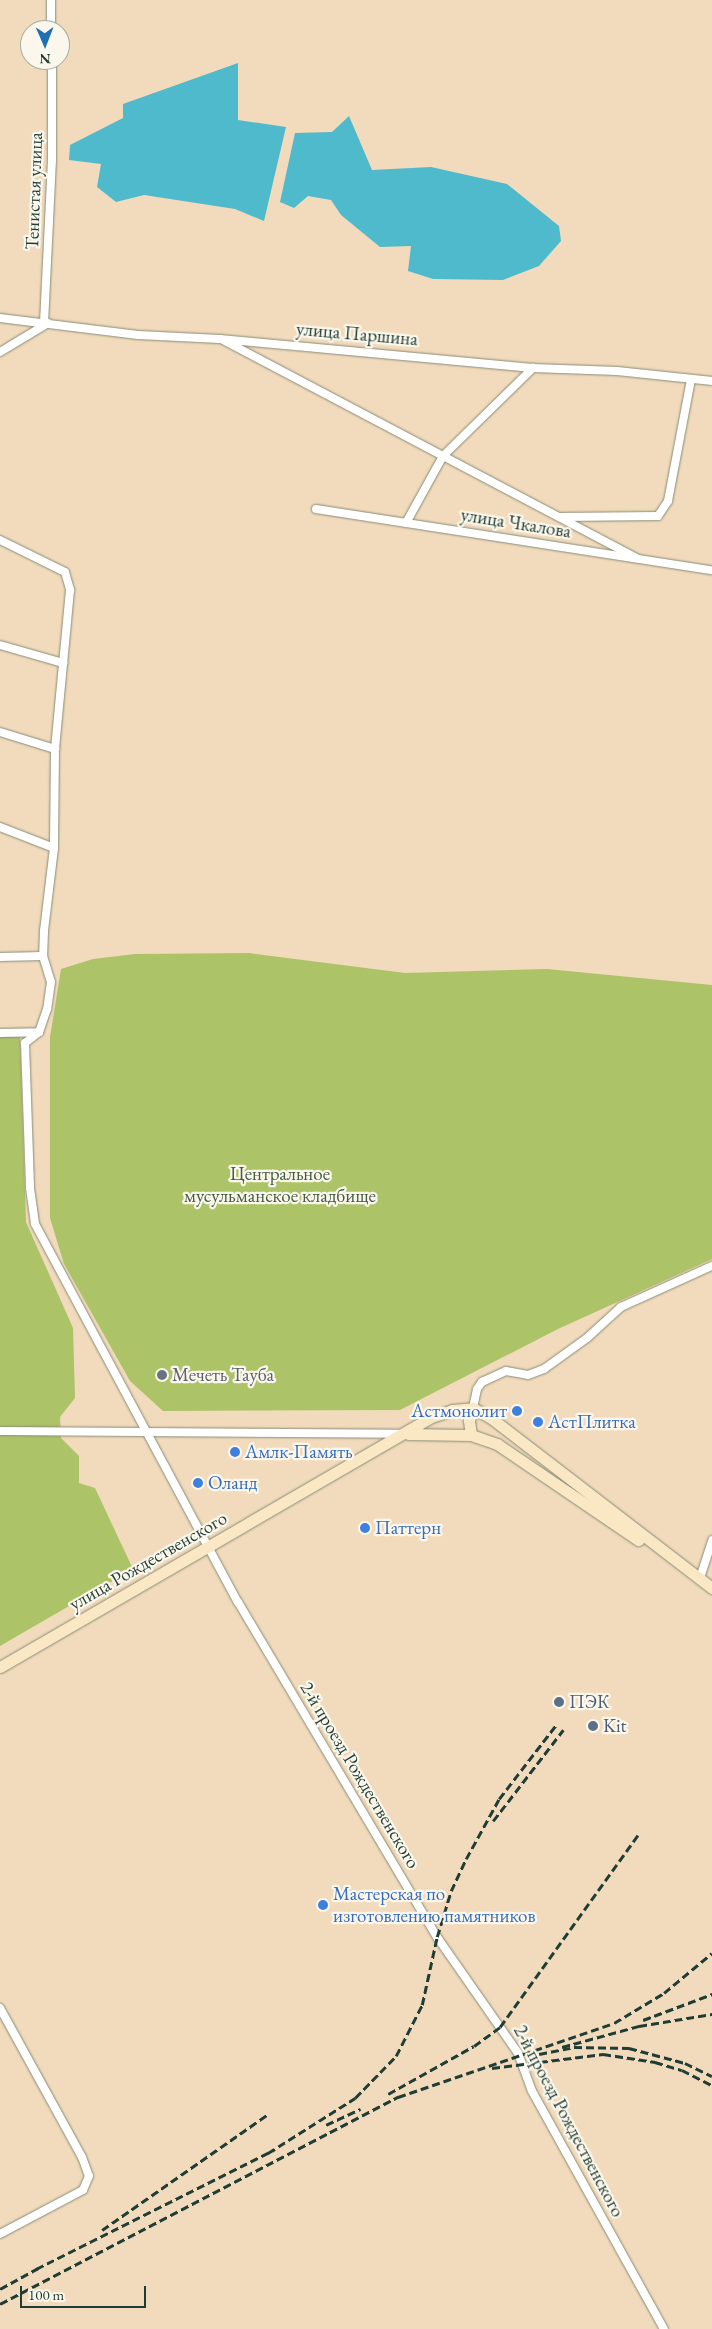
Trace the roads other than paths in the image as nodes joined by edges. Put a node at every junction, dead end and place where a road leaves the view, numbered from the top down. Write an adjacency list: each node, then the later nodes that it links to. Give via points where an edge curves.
1 (51, 0): 2 (street)
2 (52, 20)
3 (52, 70): 5 (street, Тенистая улица)
4 (0, 318): 5 (street, улица Паршина)
5 (46, 323): 6 (street, улица Паршина, via 138,335); 7 (street)
6 (220, 339): 8 (street, улица Паршина); 11 (street)
7 (0, 352)
8 (533, 368): 9 (street, улица Паршина, via 576,368); 11 (street)
9 (692, 379): 10 (street, улица Паршина); 13 (street, via 668,501 658,516)
10 (712, 381)
11 (443, 456): 13 (street); 14 (street)
12 (316, 509): 14 (street, улица Чкалова)
13 (559, 517): 16 (street)
14 (406, 523): 16 (street, улица Чкалова)
15 (0, 540): 19 (street, via 65,572 70,590)
16 (637, 558): 17 (street, улица Чкалова)
17 (712, 570)
18 (0, 645): 19 (street)
19 (63, 663): 21 (street)
20 (0, 732): 21 (street)
21 (55, 749): 23 (street)
22 (0, 827): 23 (street)
23 (54, 848): 24 (street)
24 (43, 956): 25 (street); 26 (street, via 51,982)
25 (0, 957)
26 (39, 1032): 27 (street); 31 (street, 2-й проезд Рождественского, via 25,1043 30,1188 35,1224)
27 (0, 1033)
28 (712, 1266): 29 (street, via 621,1307 587,1338 544,1368 528,1375 506,1371 482,1382)
29 (473, 1408): 30 (main road); 33 (main road, улица Рождественского, via 431,1417); 34 (main road, via 469,1420)
30 (491, 1418): 34 (main road, via 490,1435); 37 (main road)
31 (146, 1430): 32 (street); 33 (street); 36 (street, 2-й проезд Рождественского)
32 (0, 1431)
33 (407, 1434): 34 (main road); 36 (main road, улица Рождественского)
34 (477, 1436): 38 (main road, via 502,1447)
35 (712, 1540): 37 (street)
36 (209, 1546): 39 (main road, улица Рождественского); 42 (street, 2-й проезд Рождественского, via 243,1611 437,1937 518,2053 532,2091)
37 (700, 1578): 38 (main road)
38 (712, 1589)
39 (0, 1666)
40 (1, 2011): 41 (street, via 82,2157 89,2176 83,2190)
41 (0, 2234)
42 (664, 2329)

